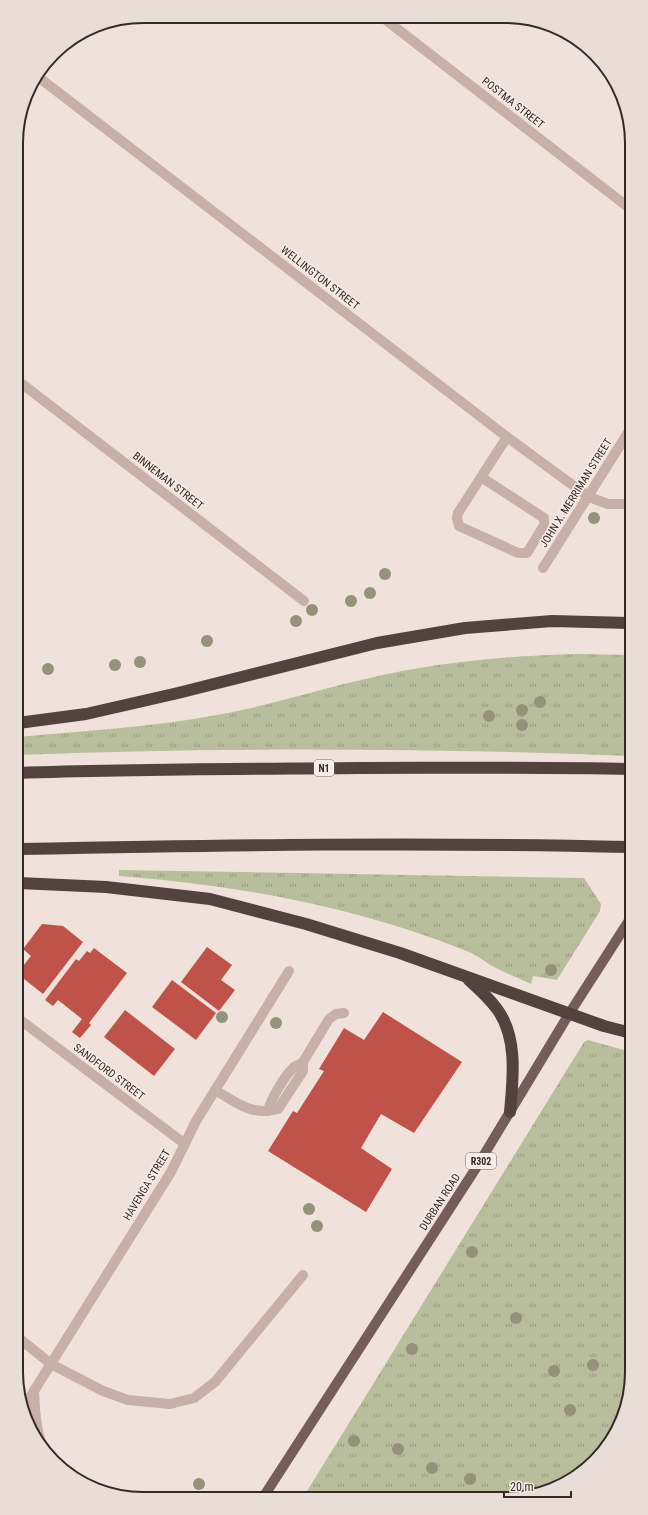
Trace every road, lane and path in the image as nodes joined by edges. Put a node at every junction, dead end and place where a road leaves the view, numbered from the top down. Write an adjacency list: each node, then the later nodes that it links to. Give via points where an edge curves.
1 (389, 23): 3 (street, POSTMA STREET)
2 (41, 79): 5 (street, WELLINGTON STREET)
3 (625, 205)
4 (23, 385): 11 (street, BINNEMAN STREET)
5 (507, 437): 7 (street); 8 (street, WELLINGTON STREET)
6 (625, 438): 8 (street, JOHN X. MERRIMAN STREET)
7 (481, 477): 7 (street, via 544,518 544,525 527,553 518,553 459,526 458,513)
8 (589, 497): 9 (street, WELLINGTON STREET, via 608,504); 10 (street, JOHN X. MERRIMAN STREET)
9 (625, 504)
10 (543, 568)
11 (304, 601)
12 (625, 622): 13 (highway, via 552,621 451,631 377,643 86,714)
13 (23, 722)
14 (625, 769): 15 (highway, N1, via 195,769)
15 (23, 773)
16 (625, 847): 17 (highway, via 284,845)
17 (23, 849)
18 (23, 883): 21 (highway, via 106,887 210,899 306,924)
19 (625, 927): 23 (main road, DURBAN ROAD / R302)
20 (289, 971): 26 (street, HAVENGA STREET)
21 (464, 976): 23 (highway); 27 (highway, via 498,1010 508,1030 513,1085)
22 (344, 1013): 26 (street, via 336,1014 329,1019 303,1062 303,1071 278,1109 255,1111)
23 (569, 1014): 25 (highway); 27 (main road, DURBAN ROAD / R302)
24 (23, 1022): 28 (street, SANDFORD STREET)
25 (625, 1031)
26 (215, 1090): 28 (street, HAVENGA STREET)
27 (510, 1112): 35 (main road, DURBAN ROAD / R302)
28 (185, 1144): 31 (street, HAVENGA STREET, via 171,1172)
29 (303, 1275): 31 (street, via 215,1382 194,1398 170,1404 128,1400 102,1391)
30 (23, 1341): 31 (street)
31 (51, 1364): 32 (street, HAVENGA STREET)
32 (34, 1391): 33 (street, HAVENGA STREET); 34 (street)
33 (27, 1402)
34 (38, 1430)
35 (267, 1492)

